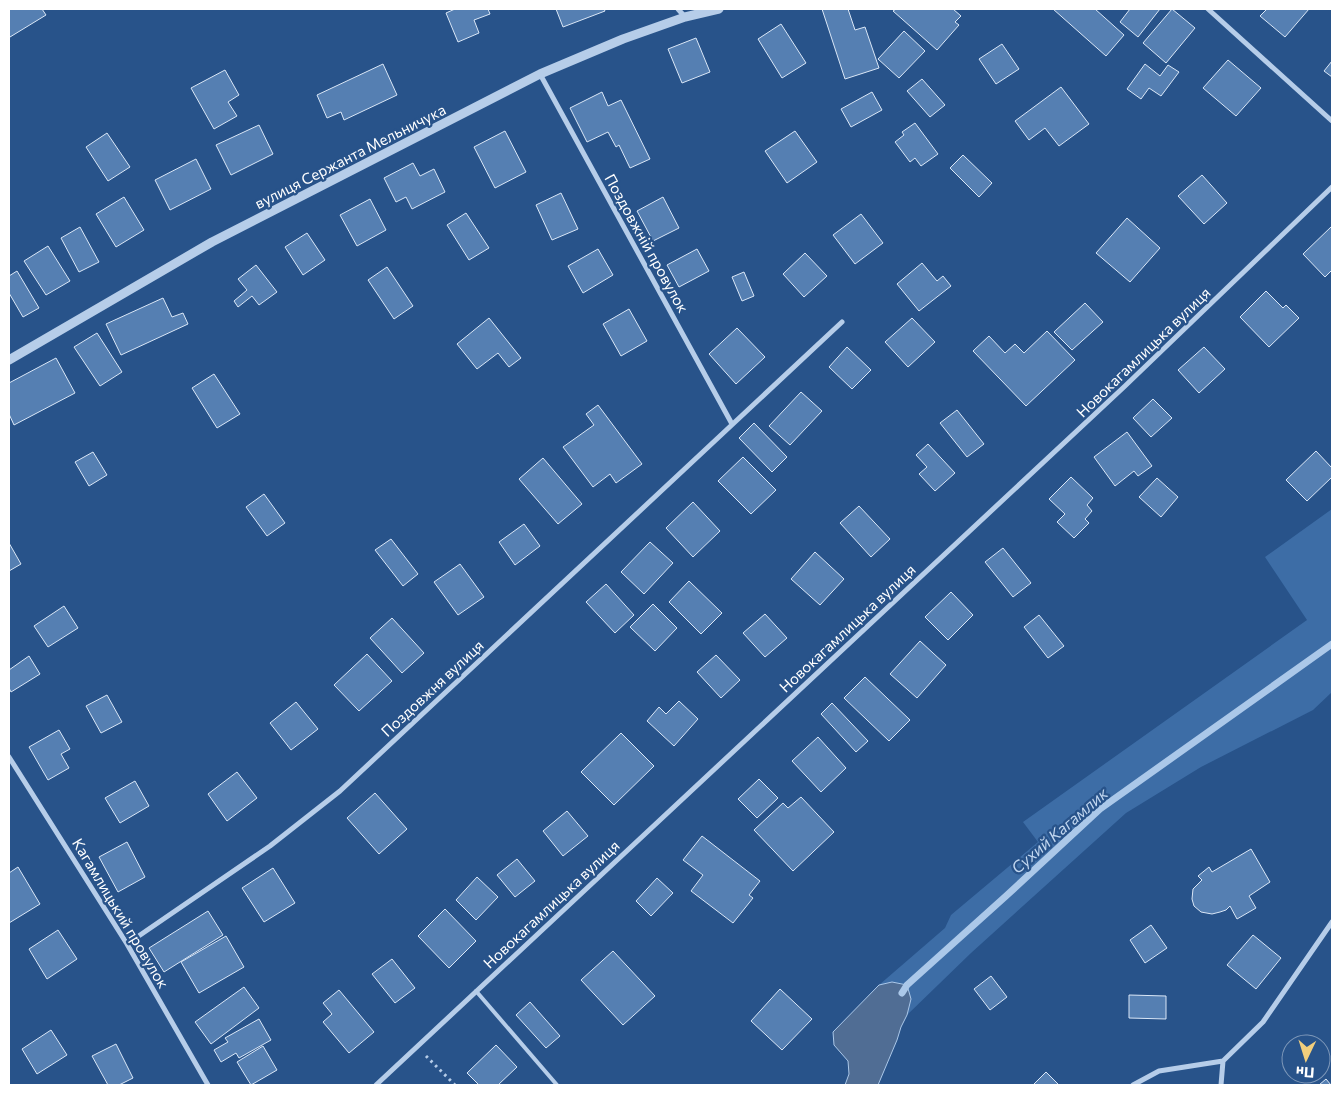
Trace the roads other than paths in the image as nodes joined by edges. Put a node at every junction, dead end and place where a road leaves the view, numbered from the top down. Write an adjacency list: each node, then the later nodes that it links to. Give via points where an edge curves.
1 (678, 9): 4 (street)
2 (719, 9): 4 (street, вулиця Сержанта Мельничука)
3 (1208, 9): 6 (street)
4 (685, 17): 5 (street, вулиця Сержанта Мельничука)
5 (540, 74): 9 (street, вулиця Сержанта Мельничука, via 212,242); 10 (street, Поздовжній провулок)
6 (1332, 121)
7 (1332, 187): 14 (street, Новокагамлицька вулиця, via 1125,386)
8 (842, 322): 10 (street, Поздовжня вулиця)
9 (9, 360)
10 (732, 424): 13 (street, Поздовжня вулиця, via 340,791 270,846)
11 (9, 757): 13 (street, Кагамлицький провулок)
12 (1332, 922): 15 (street, via 1262,1022)
13 (127, 944): 16 (street, Кагамлицький провулок)
14 (476, 991): 17 (street, Новокагамлицька вулиця); 18 (lane)
15 (1223, 1061): 19 (street, via 1159,1071); 20 (street)
16 (208, 1085)
17 (376, 1085)
18 (557, 1085)
19 (1133, 1085)
20 (1221, 1085)

